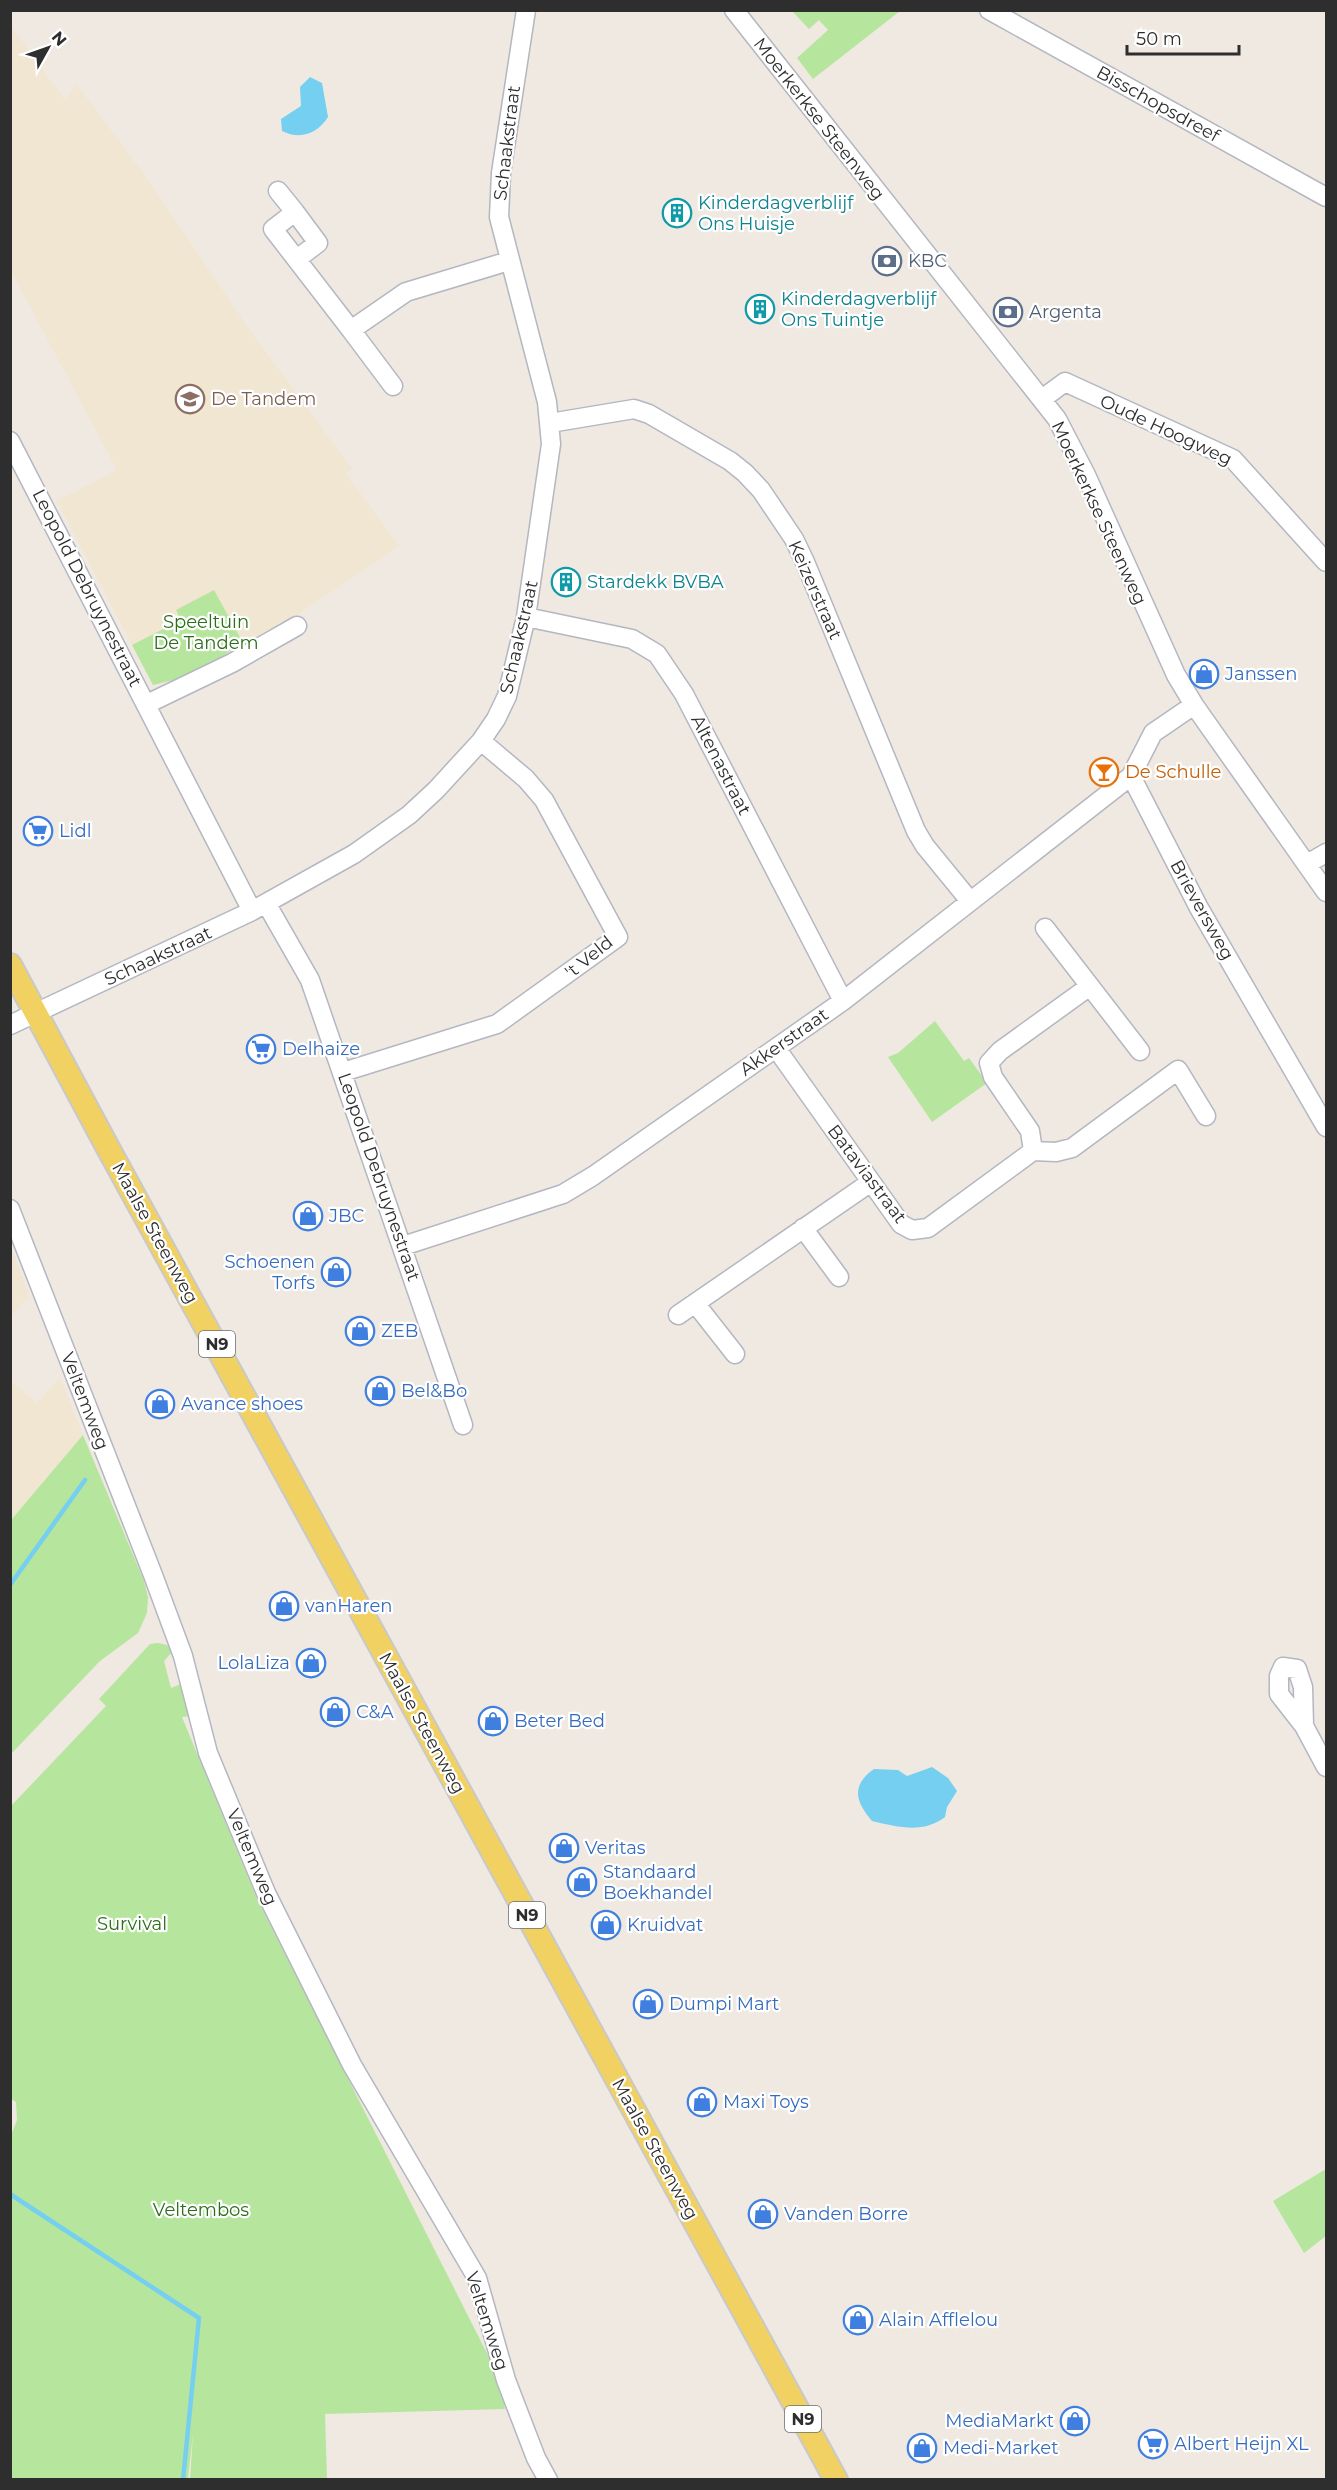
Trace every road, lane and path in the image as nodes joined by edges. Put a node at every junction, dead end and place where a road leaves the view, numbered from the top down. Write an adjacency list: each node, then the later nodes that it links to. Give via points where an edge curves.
1 (526, 10): 8 (street, Schaakstraat, via 499,195 499,217)
2 (989, 10): 5 (street, Bisschopsdreef)
3 (738, 13): 11 (street, Moerkerkse Steenweg)
4 (278, 191): 6 (street)
5 (1326, 197)
6 (295, 212): 7 (street, via 318,243); 7 (street, via 273,229)
7 (297, 259): 9 (street)
8 (509, 261): 9 (street, via 406,292); 12 (street, Schaakstraat)
9 (351, 330): 10 (street)
10 (393, 386)
11 (1042, 399): 14 (street, Oude Hoogweg, via 1065,382 1233,459); 18 (street, Moerkerkse Steenweg, via 1086,474 1166,655)
12 (550, 423): 15 (street, Schaakstraat, via 549,466); 24 (street, Keizerstraat, via 634,409 730,460 761,490 794,539 809,570 916,831)
13 (10, 441): 17 (street, Leopold Debruynestraat)
14 (1326, 562)
15 (526, 617): 19 (street, Schaakstraat, via 507,696); 29 (street, Altenastraat, via 632,639 657,654 684,694)
16 (297, 626): 17 (street, Leopold Debruynestraat)
17 (147, 704): 25 (street, Leopold Debruynestraat)
18 (1194, 705): 20 (street, via 1153,733); 22 (street, Moerkerkse Steenweg)
19 (481, 741): 25 (street, Schaakstraat, via 409,815 354,854); 34 (street, 't Veld, via 526,779 544,800 618,938 496,1024)
20 (1131, 776): 24 (street, Akkerstraat); 36 (street, Brieversweg, via 1199,908)
21 (1326, 854): 22 (street)
22 (1307, 864): 23 (street, Moerkerkse Steenweg)
23 (1326, 892)
24 (970, 901): 29 (street, Akkerstraat)
25 (259, 907): 30 (street, Schaakstraat); 34 (street, Leopold Debruynestraat, via 310,980)
26 (1045, 928): 28 (street)
27 (10, 965): 30 (main road, Maalse Steenweg / N9)
28 (1090, 986): 33 (street); 37 (street, via 989,1063 993,1077 1030,1131)
29 (843, 1001): 32 (street, Akkerstraat)
30 (36, 1013): 31 (street, Schaakstraat); 50 (main road, Maalse Steenweg / N9)
31 (10, 1025)
32 (776, 1048): 38 (street, Bataviastraat); 41 (street, Akkerstraat, via 563,1194)
33 (1140, 1051)
34 (343, 1072): 41 (street, Leopold Debruynestraat)
35 (1206, 1116): 37 (street, via 1178,1070 1072,1148)
36 (1326, 1127)
37 (1033, 1151): 38 (street, Bataviastraat, via 928,1228 912,1230 901,1224)
38 (871, 1182): 40 (street)
39 (10, 1209): 49 (street, Veltemweg, via 153,1575 183,1656 208,1754 266,1893 352,2065 477,2278 506,2380)
40 (803, 1228): 42 (street); 43 (street)
41 (403, 1246): 46 (street, Leopold Debruynestraat)
42 (839, 1276)
43 (695, 1303): 44 (street); 45 (street)
44 (678, 1315)
45 (735, 1354)
46 (463, 1425)
47 (1304, 1726): 48 (street)
48 (1326, 1767)
49 (548, 2480)
50 (836, 2480)

